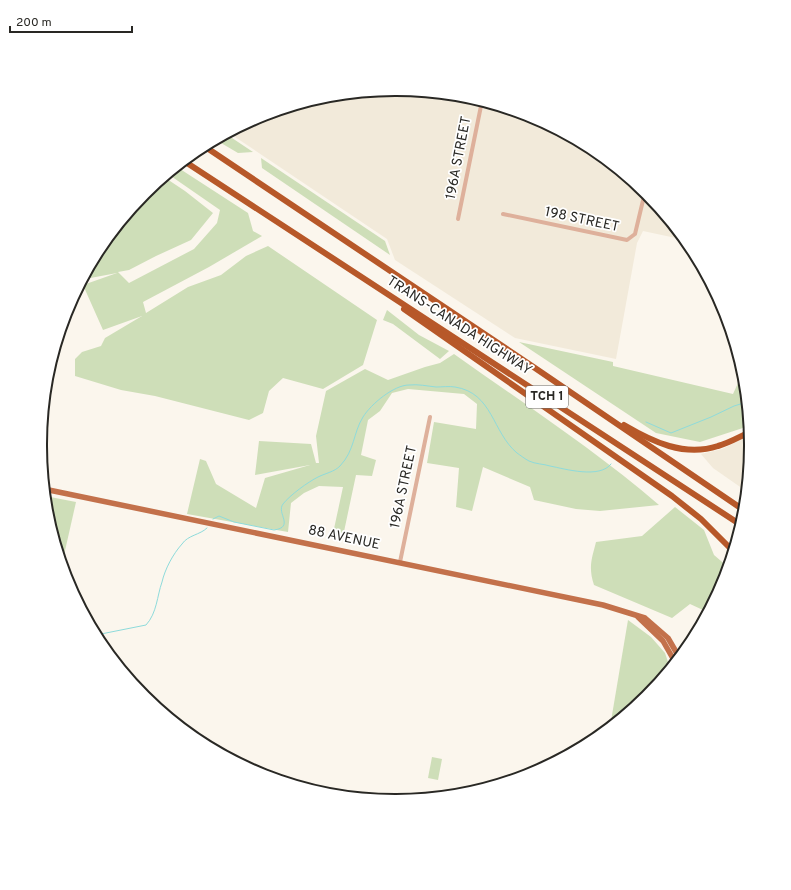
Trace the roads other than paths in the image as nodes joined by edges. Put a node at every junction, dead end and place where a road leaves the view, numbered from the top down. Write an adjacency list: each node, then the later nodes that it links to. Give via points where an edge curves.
1 (481, 107): 6 (street, 196A STREET)
2 (210, 150): 8 (highway, TRANS-CANADA HIGHWAY / TCH 1)
3 (189, 164): 7 (highway, TRANS-CANADA HIGHWAY / TCH 1)
4 (643, 200): 5 (street, 198 STREET, via 636,234 627,240)
5 (503, 214)
6 (458, 219)
7 (370, 283): 13 (highway, TRANS-CANADA HIGHWAY / TCH 1); 14 (highway, via 426,325 672,496 701,519)
8 (572, 393): 10 (highway, via 646,438 670,447 692,450 712,448); 12 (highway, TRANS-CANADA HIGHWAY / TCH 1)
9 (430, 417): 15 (street, 196A STREET)
10 (744, 435)
11 (50, 490): 15 (main road, 88 AVENUE)
12 (738, 507)
13 (735, 520)
14 (729, 547)
15 (400, 562): 16 (main road, 88 AVENUE, via 603,605)
16 (638, 616): 17 (main road, 88 AVENUE, via 645,618 662,631); 18 (main road, via 663,641)
17 (676, 652)
18 (672, 657)

